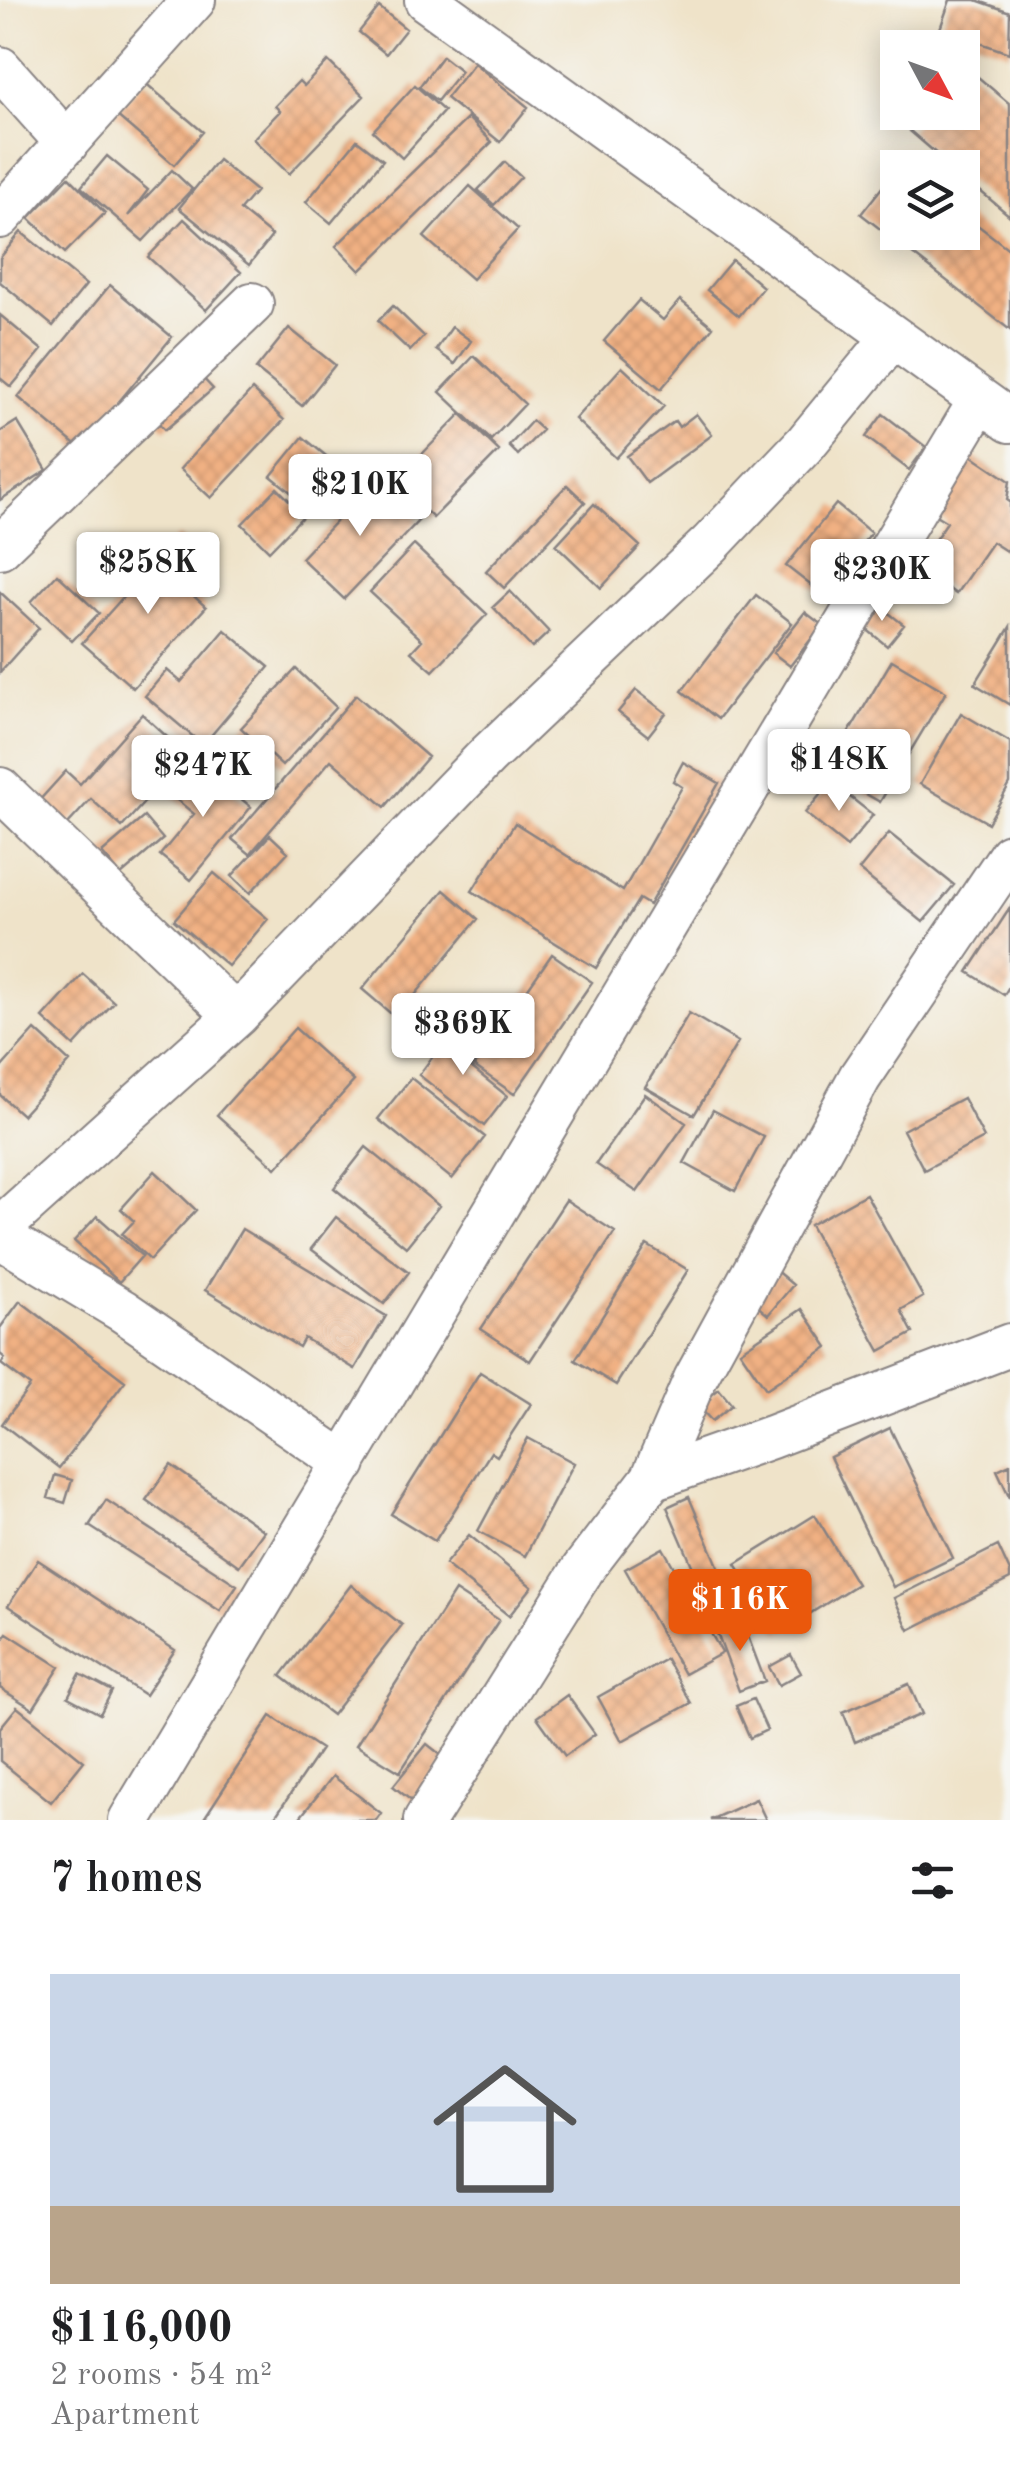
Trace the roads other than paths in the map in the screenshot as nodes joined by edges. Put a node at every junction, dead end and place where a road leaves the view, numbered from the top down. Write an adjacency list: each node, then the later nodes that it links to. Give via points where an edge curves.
1 (194, 0): 4 (street)
2 (453, 7): 7 (street)
3 (0, 68): 4 (street)
4 (67, 143): 5 (street)
5 (0, 217)
6 (252, 304): 9 (street)
7 (892, 337): 8 (street); 12 (street, via 710,544 488,755)
8 (995, 411): 15 (street)
9 (0, 547)
10 (0, 789): 12 (street)
11 (1010, 855): 16 (street, via 860,1077 695,1379)
12 (236, 1016): 13 (street)
13 (6, 1213): 15 (street, via 123,1311)
14 (1010, 1345): 16 (street)
15 (345, 1463): 17 (street)
16 (652, 1478): 18 (street, via 584,1569)
17 (130, 1820)
18 (425, 1820)

